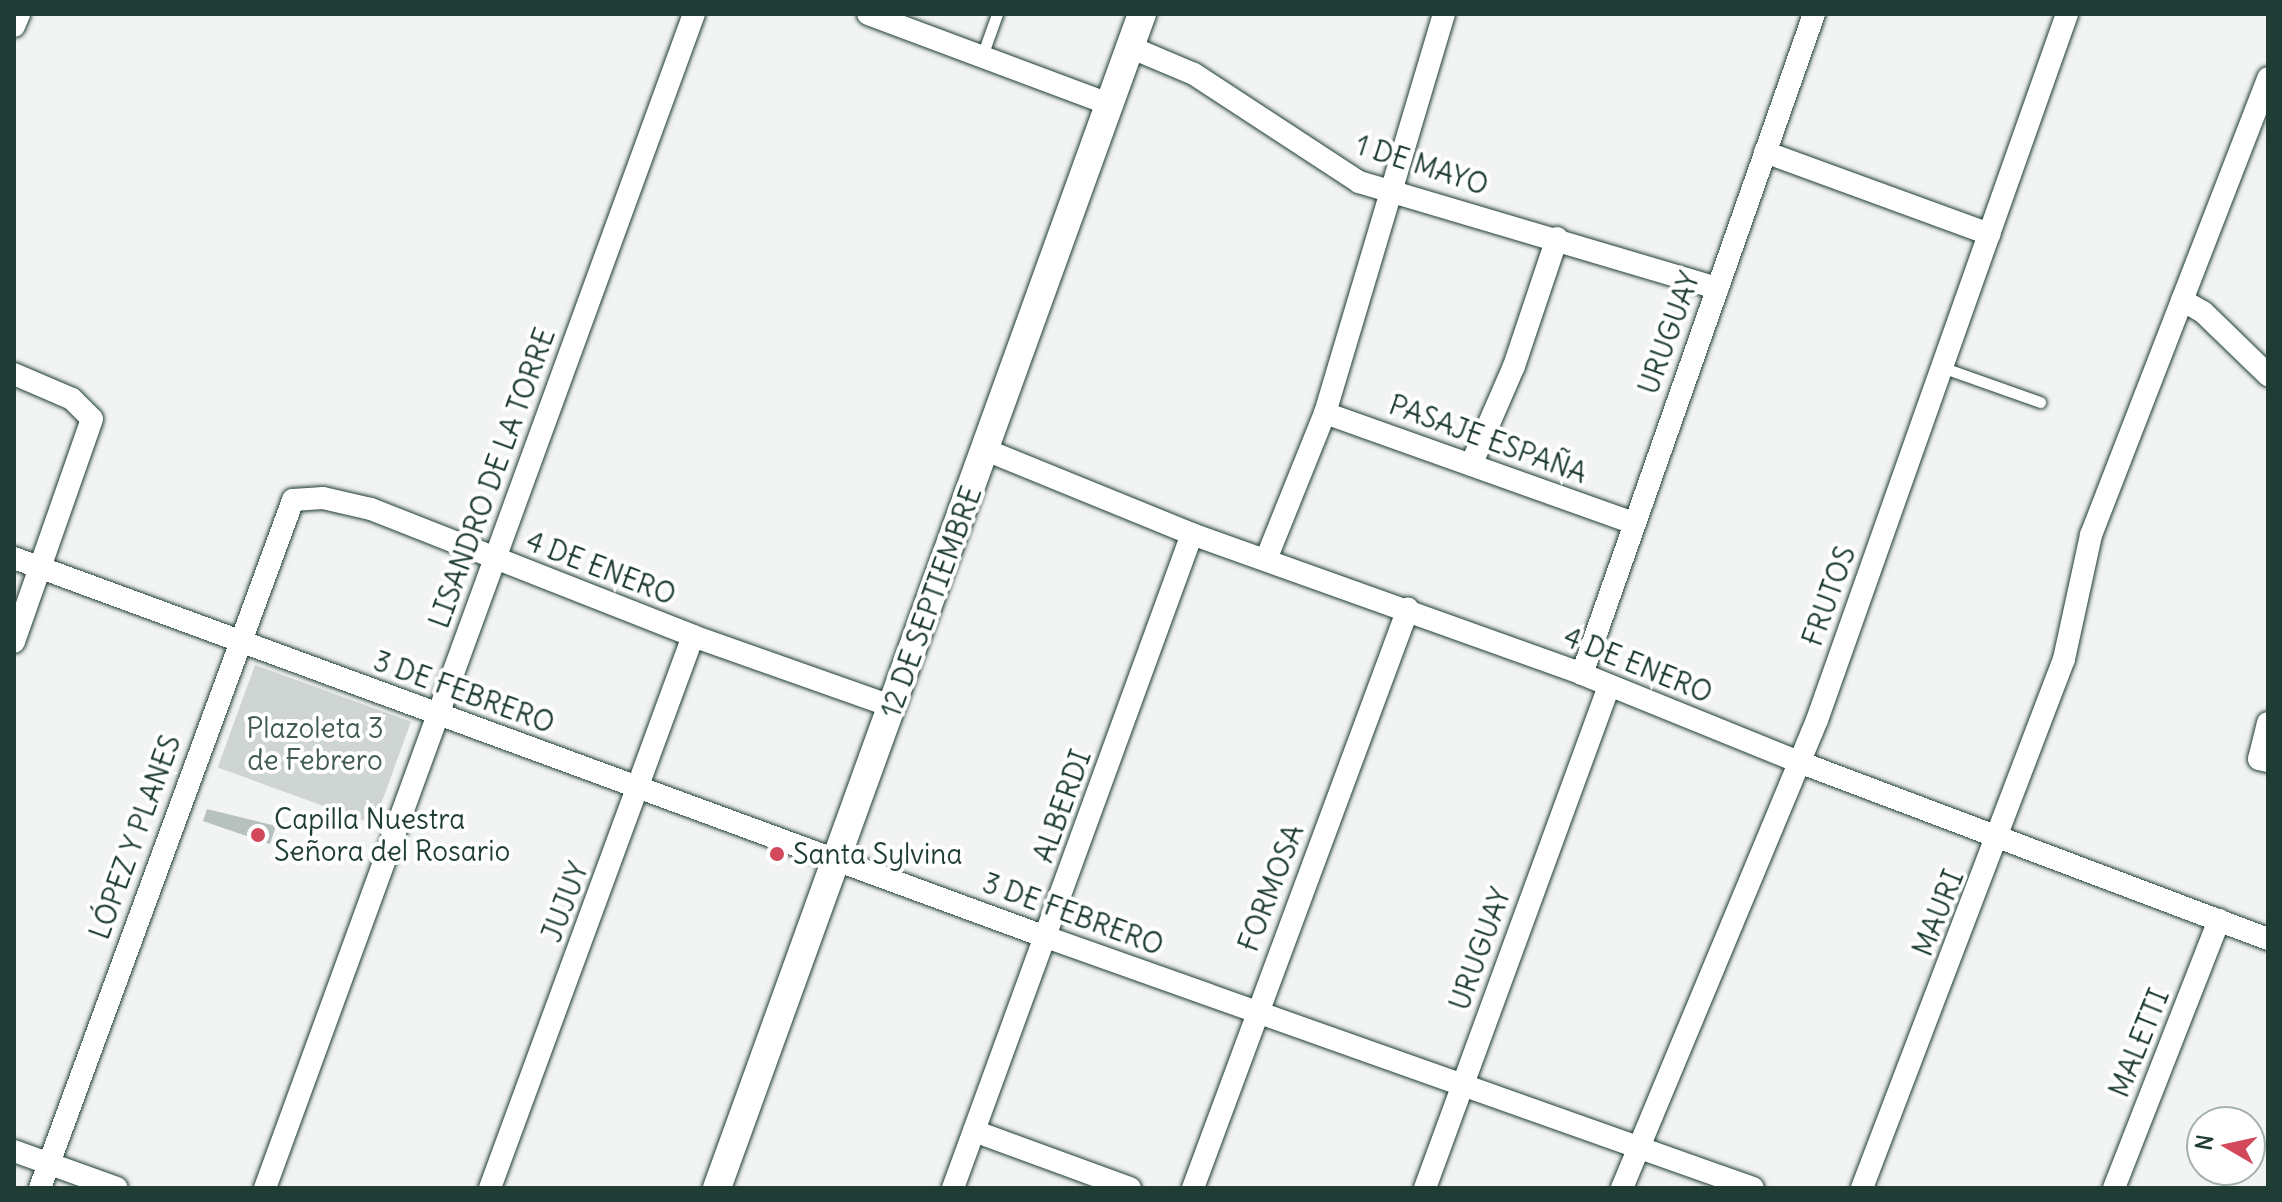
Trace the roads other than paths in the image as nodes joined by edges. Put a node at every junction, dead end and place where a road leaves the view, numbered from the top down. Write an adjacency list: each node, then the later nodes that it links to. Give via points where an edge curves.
1 (19, 14): 9 (street)
2 (694, 14): 32 (street, LISANDRO DE LA TORRE)
3 (868, 14): 11 (street)
4 (997, 14): 11 (lane)
5 (1142, 14): 10 (street, 12 DE SEPTIEMBRE)
6 (1444, 14): 15 (street)
7 (1814, 14): 14 (street, URUGUAY)
8 (2067, 14): 16 (street, FRUTOS)
9 (14, 26)
10 (1130, 47): 13 (street, 12 DE SEPTIEMBRE); 15 (street, 1 DE MAYO, via 1194,74 1345,174)
11 (982, 56): 13 (street)
12 (2268, 78): 19 (street, MAURI)
13 (1109, 104): 25 (street, 12 DE SEPTIEMBRE)
14 (1765, 152): 16 (street); 18 (street, URUGUAY)
15 (1391, 192): 17 (street, 1 DE MAYO); 24 (street)
16 (1989, 234): 20 (street, FRUTOS)
17 (1557, 238): 18 (street, 1 DE MAYO); 26 (street, via 1514,366)
18 (1718, 288): 28 (street, URUGUAY)
19 (2182, 300): 22 (street, via 2203,312); 46 (street, MAURI, via 2091,535 2064,659)
20 (1944, 368): 23 (lane); 44 (street, FRUTOS)
21 (14, 374): 33 (street, via 72,399 87,411 92,426)
22 (2268, 375)
23 (2040, 402)
24 (1325, 413): 26 (street, PASAJE ESPAÑA); 30 (street)
25 (986, 450): 29 (street, 4 DE ENERO); 40 (street, 12 DE SEPTIEMBRE)
26 (1471, 465): 28 (street, PASAJE ESPAÑA)
27 (287, 506): 32 (street, 4 DE ENERO, via 304,497 355,504); 37 (street, LÓPEZ Y PLANES)
28 (1631, 522): 38 (street, URUGUAY)
29 (1192, 534): 30 (street, 4 DE ENERO); 49 (street, ALBERDI)
30 (1267, 557): 34 (street, 4 DE ENERO)
31 (14, 558): 33 (street, 3 DE FEBRERO)
32 (495, 558): 35 (street, 4 DE ENERO); 41 (street, LISANDRO DE LA TORRE)
33 (41, 568): 36 (street); 37 (street, 3 DE FEBRERO)
34 (1408, 609): 38 (street, 4 DE ENERO); 51 (street, FORMOSA)
35 (693, 636): 40 (street, 4 DE ENERO); 45 (street, JUJUY)
36 (14, 642)
37 (237, 642): 41 (street, 3 DE FEBRERO); 56 (street, LÓPEZ Y PLANES)
38 (1582, 674): 39 (street, 4 DE ENERO)
39 (1609, 686): 44 (street, 4 DE ENERO); 52 (street, URUGUAY)
40 (893, 707): 47 (street, 12 DE SEPTIEMBRE)
41 (438, 714): 45 (street, 3 DE FEBRERO); 59 (street, LISANDRO DE LA TORRE)
42 (2268, 723): 43 (street, via 2259,759)
43 (2268, 761)
44 (1799, 762): 46 (street, 4 DE ENERO); 54 (street, FRUTOS)
45 (639, 789): 47 (street, 3 DE FEBRERO); 60 (street, JUJUY)
46 (1996, 834): 48 (street, 4 DE ENERO); 68 (street, MAURI, via 1992,859)
47 (837, 860): 49 (street, 3 DE FEBRERO); 61 (street, 12 DE SEPTIEMBRE)
48 (2219, 920): 50 (street, 4 DE ENERO); 69 (street, MALETTI)
49 (1046, 937): 51 (street, 3 DE FEBRERO); 53 (street, ALBERDI)
50 (2268, 939)
51 (1257, 1012): 52 (street, 3 DE FEBRERO); 64 (street, FORMOSA)
52 (1461, 1086): 54 (street, 3 DE FEBRERO); 65 (street, URUGUAY)
53 (974, 1131): 62 (street, ALBERDI); 63 (street)
54 (1637, 1146): 66 (street, FRUTOS); 67 (street, 3 DE FEBRERO)
55 (14, 1151): 56 (street)
56 (48, 1163): 57 (street, LÓPEZ Y PLANES); 58 (street)
57 (40, 1188)
58 (117, 1188)
59 (265, 1188)
60 (490, 1188)
61 (717, 1188)
62 (953, 1188)
63 (1130, 1188)
64 (1193, 1188)
65 (1425, 1188)
66 (1622, 1188)
67 (1753, 1188)
68 (1862, 1188)
69 (2114, 1188)

